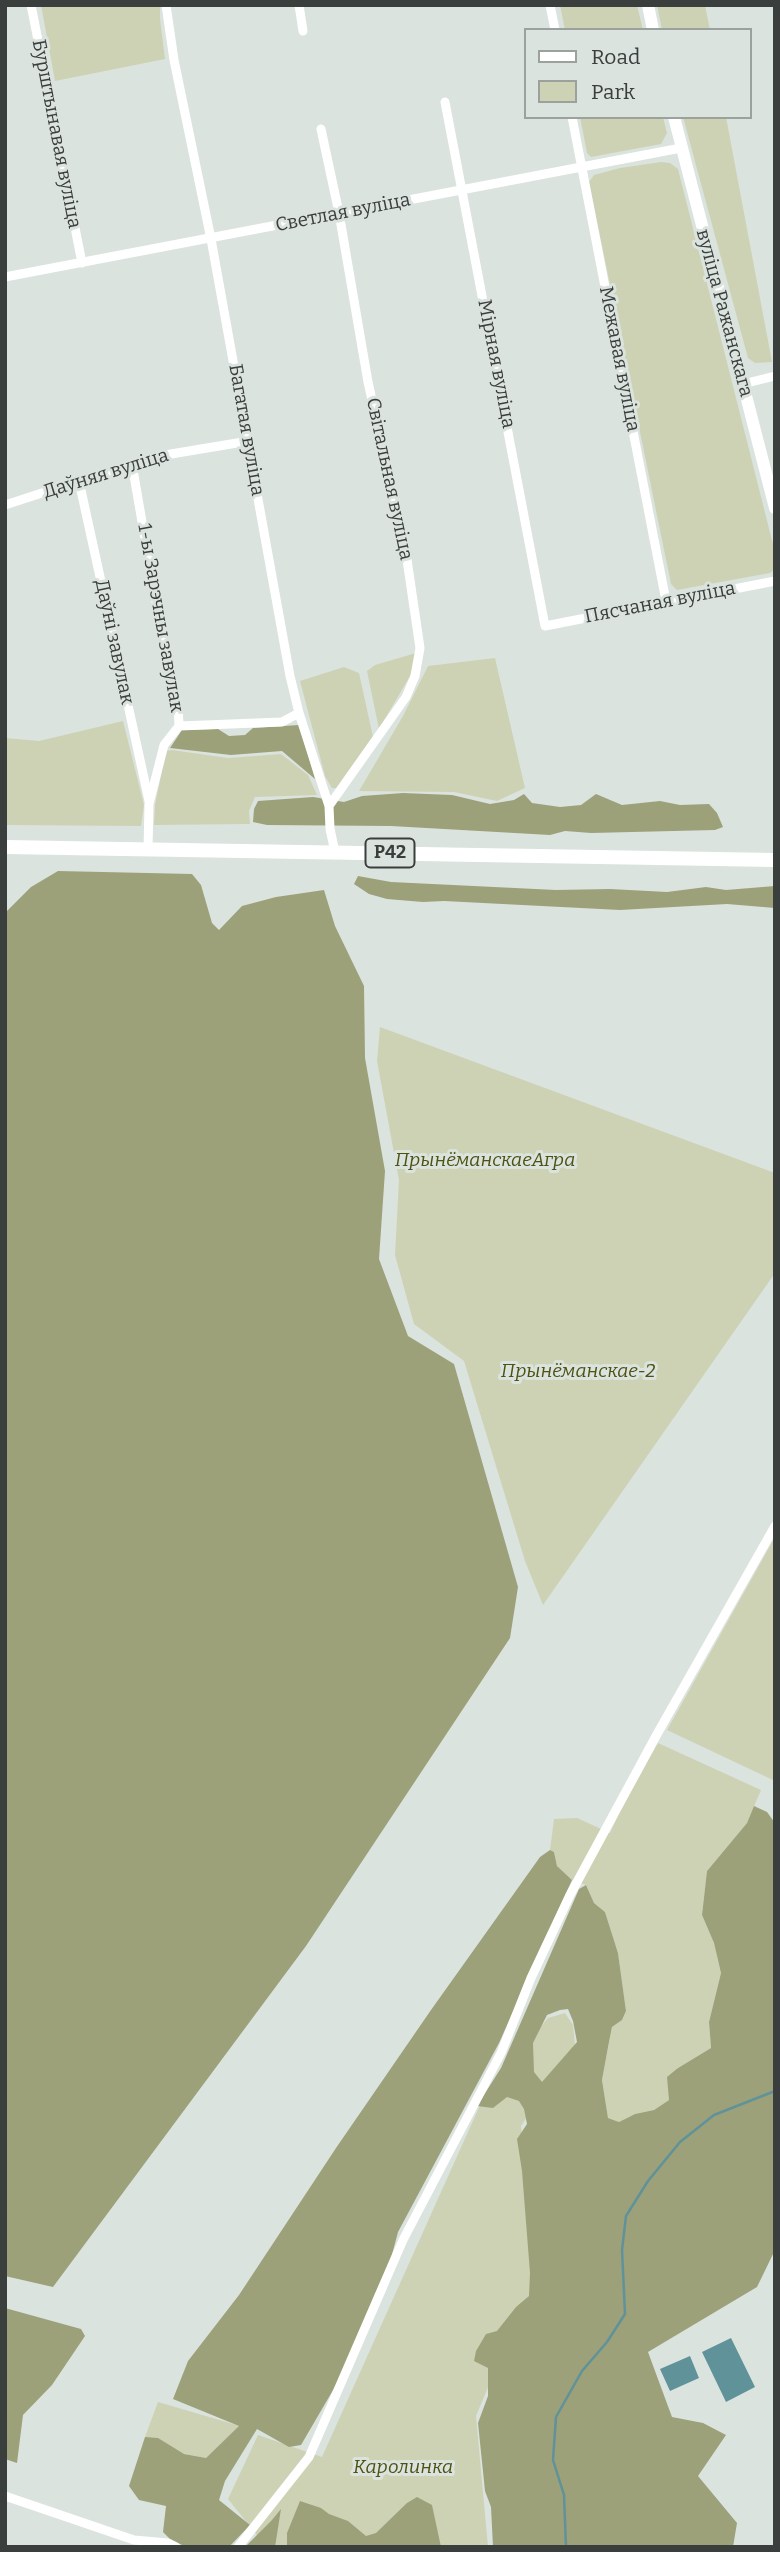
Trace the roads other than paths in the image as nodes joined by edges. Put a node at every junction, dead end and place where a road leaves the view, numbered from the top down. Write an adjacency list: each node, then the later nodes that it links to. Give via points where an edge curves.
1 (32, 5): 18 (street, Бурштынавая вуліца)
2 (166, 5): 17 (street, Багатая вуліца)
3 (299, 5): 8 (street)
4 (550, 5): 6 (street)
5 (648, 5): 7 (street)
6 (555, 28)
7 (653, 28)
8 (303, 31)
9 (445, 102): 15 (street, Мірная вуліца)
10 (572, 119): 14 (street, Межавая вуліца)
11 (674, 119): 13 (street, вуліца Ражанскага)
12 (321, 129): 16 (street, Світальная вуліца)
13 (681, 148): 14 (street, Светлая вуліца); 21 (street, вуліца Ражанскага)
14 (581, 167): 15 (street, Светлая вуліца); 28 (street, Межавая вуліца)
15 (463, 190): 16 (street, Светлая вуліца); 29 (street, Мірная вуліца)
16 (339, 213): 17 (street, Светлая вуліца); 33 (street, Світальная вуліца, via 368,382 406,553 420,648 406,697)
17 (211, 239): 18 (street, Светлая вуліца); 22 (street, Багатая вуліца)
18 (82, 264): 19 (street, Светлая вуліца)
19 (5, 277)
20 (775, 376): 21 (street)
21 (743, 384): 26 (street, вуліца Ражанскага)
22 (248, 442): 23 (street, Даўняя вуліца); 30 (street, Багатая вуліца)
23 (132, 464): 24 (street, Даўняя вуліца); 31 (street, 1-ы Зарэчны завулак)
24 (79, 481): 25 (street, Даўняя вуліца); 32 (street, Даўні завулак)
25 (5, 505)
26 (775, 508)
27 (775, 581): 28 (street, Пясчаная вуліца)
28 (666, 601): 29 (street, Пясчаная вуліца)
29 (545, 626)
30 (299, 713): 31 (street, via 282,722); 33 (street, Багатая вуліца)
31 (179, 726): 32 (street, 1-ы Зарэчны завулак, via 164,745)
32 (149, 804): 35 (street, 1-ы Зарэчны завулак)
33 (329, 806): 36 (street, Багатая вуліца)
34 (5, 847): 35 (main road, Р42)
35 (148, 850): 36 (main road, Р42)
36 (335, 852): 37 (main road, Р42)
37 (775, 860)
38 (775, 1526): 41 (street, via 570,1895 501,2053 403,2240 309,2457)
39 (5, 2496): 40 (street, via 134,2540)
40 (176, 2547)
41 (238, 2547)

